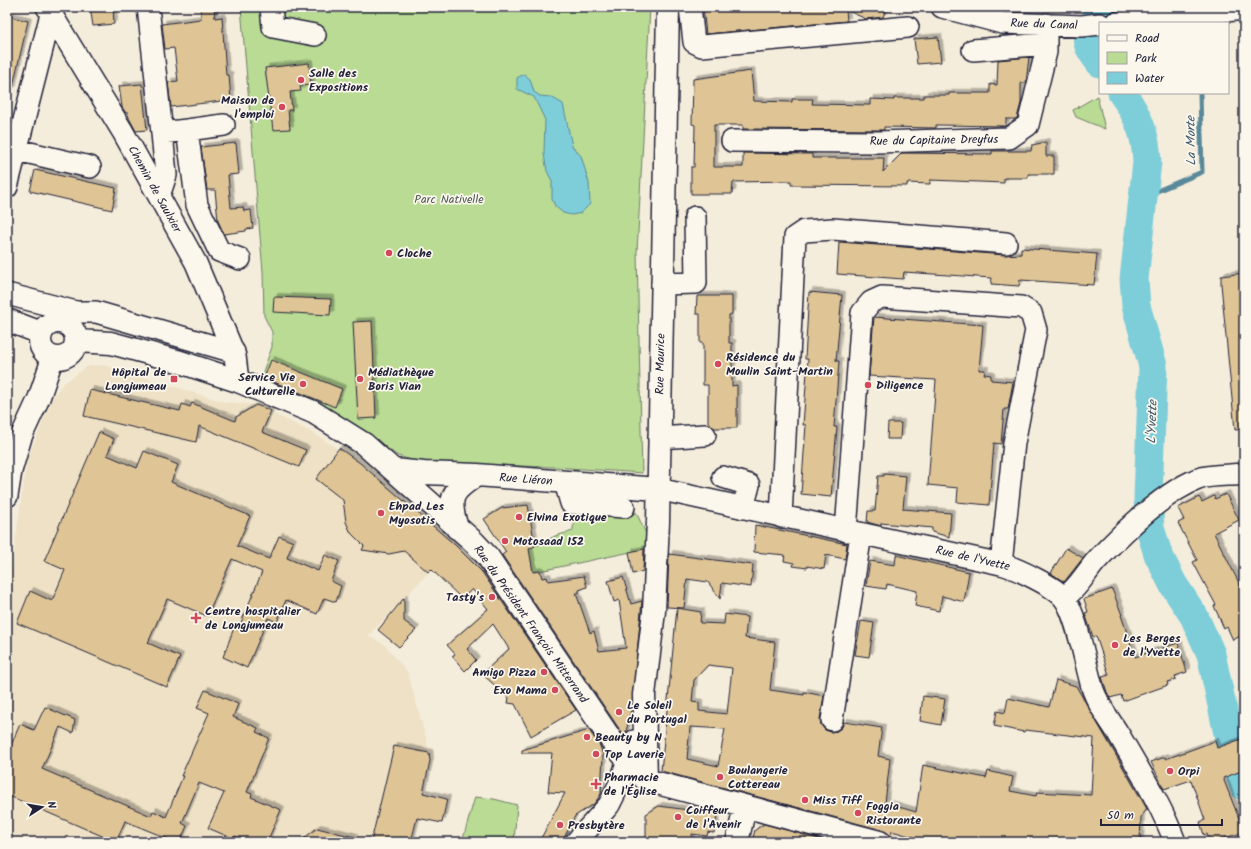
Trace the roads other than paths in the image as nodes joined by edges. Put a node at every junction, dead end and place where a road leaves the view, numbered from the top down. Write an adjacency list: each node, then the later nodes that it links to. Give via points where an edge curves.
1 (148, 7): 16 (street)
2 (271, 7): 11 (street, via 273,27)
3 (668, 7): 25 (main road, Rue Maurice)
4 (690, 7): 10 (street, via 694,42 702,46)
5 (942, 7): 12 (street, Rue du Canal)
6 (1239, 10): 8 (street)
7 (49, 11): 18 (street); 21 (street, Chemin de Saulxier)
8 (1124, 22)
9 (1091, 25): 12 (street, Rue du Canal)
10 (908, 27)
11 (316, 34)
12 (1046, 34): 13 (street); 17 (street, Rue du Capitaine Dreyfus, via 1046,52 1028,126 1009,138 876,142)
13 (973, 50)
14 (224, 125): 15 (street)
15 (187, 130): 16 (street); 24 (street, via 197,205 219,251)
16 (162, 134): 21 (street, via 166,175)
17 (732, 141)
18 (17, 150): 19 (street); 20 (street)
19 (90, 167)
20 (7, 187)
21 (159, 196): 30 (street, Chemin de Saulxier, via 196,263)
22 (695, 217): 25 (street, via 696,283)
23 (1006, 243): 44 (street, via 833,229 804,231 795,237)
24 (240, 259)
25 (662, 284): 34 (main road, Rue Maurice)
26 (7, 294): 28 (street)
27 (7, 320): 29 (main road)
28 (74, 326): 29 (main road, Rue du Président François Mitterrand, via 53,322); 30 (street, via 96,312); 31 (main road, via 76,346 69,355); 32 (main road, Rue du Président François Mitterrand, via 111,343)
29 (41, 333): 31 (main road, via 43,350)
30 (234, 352): 32 (street, Chemin de Saulxier)
31 (53, 357): 41 (street, via 39,398 21,437)
32 (238, 381): 35 (main road, Rue du Président François Mitterrand, via 313,412 364,444)
33 (705, 434): 34 (street)
34 (659, 438): 40 (main road, Rue Maurice)
35 (394, 470): 37 (main road, Rue Liéron); 45 (main road, Rue du Président François Mitterrand)
36 (1244, 474): 48 (street, via 1199,479 1162,501 1135,522 1095,563 1079,585)
37 (477, 475): 39 (main road, Rue Liéron); 45 (main road, via 458,488 452,500 452,512)
38 (723, 477): 43 (street, via 749,485)
39 (565, 482): 40 (main road, Rue Liéron); 42 (street, via 571,503)
40 (658, 489): 43 (street, Rue de l'Yvette); 50 (main road, Rue Maurice, via 654,611 644,695)
41 (7, 496)
42 (624, 507)
43 (743, 508): 44 (street, Rue de l'Yvette)
44 (781, 517): 46 (street, Rue de l'Yvette)
45 (457, 528): 51 (main road, Rue du Président François Mitterrand, via 488,557)
46 (854, 532): 47 (street, Rue de l'Yvette); 47 (street, via 862,313 870,302 882,297 1021,307 1031,313 1036,330 1014,443); 49 (street)
47 (1001, 564): 48 (street, Rue de l'Yvette, via 1015,567)
48 (1064, 598): 58 (street, via 1101,708 1161,807)
49 (832, 720)
50 (645, 721): 51 (main road); 53 (main road, Rue Maurice)
51 (624, 742): 52 (main road, Rue du Président François Mitterrand)
52 (628, 762): 53 (main road, Rue du Président François Mitterrand); 55 (street, via 609,805)
53 (646, 780): 54 (main road, Rue du Président François Mitterrand)
54 (745, 807): 56 (main road); 57 (main road, Rue du Président François Mitterrand)
55 (576, 842)
56 (737, 842)
57 (879, 842)
58 (1175, 842)

